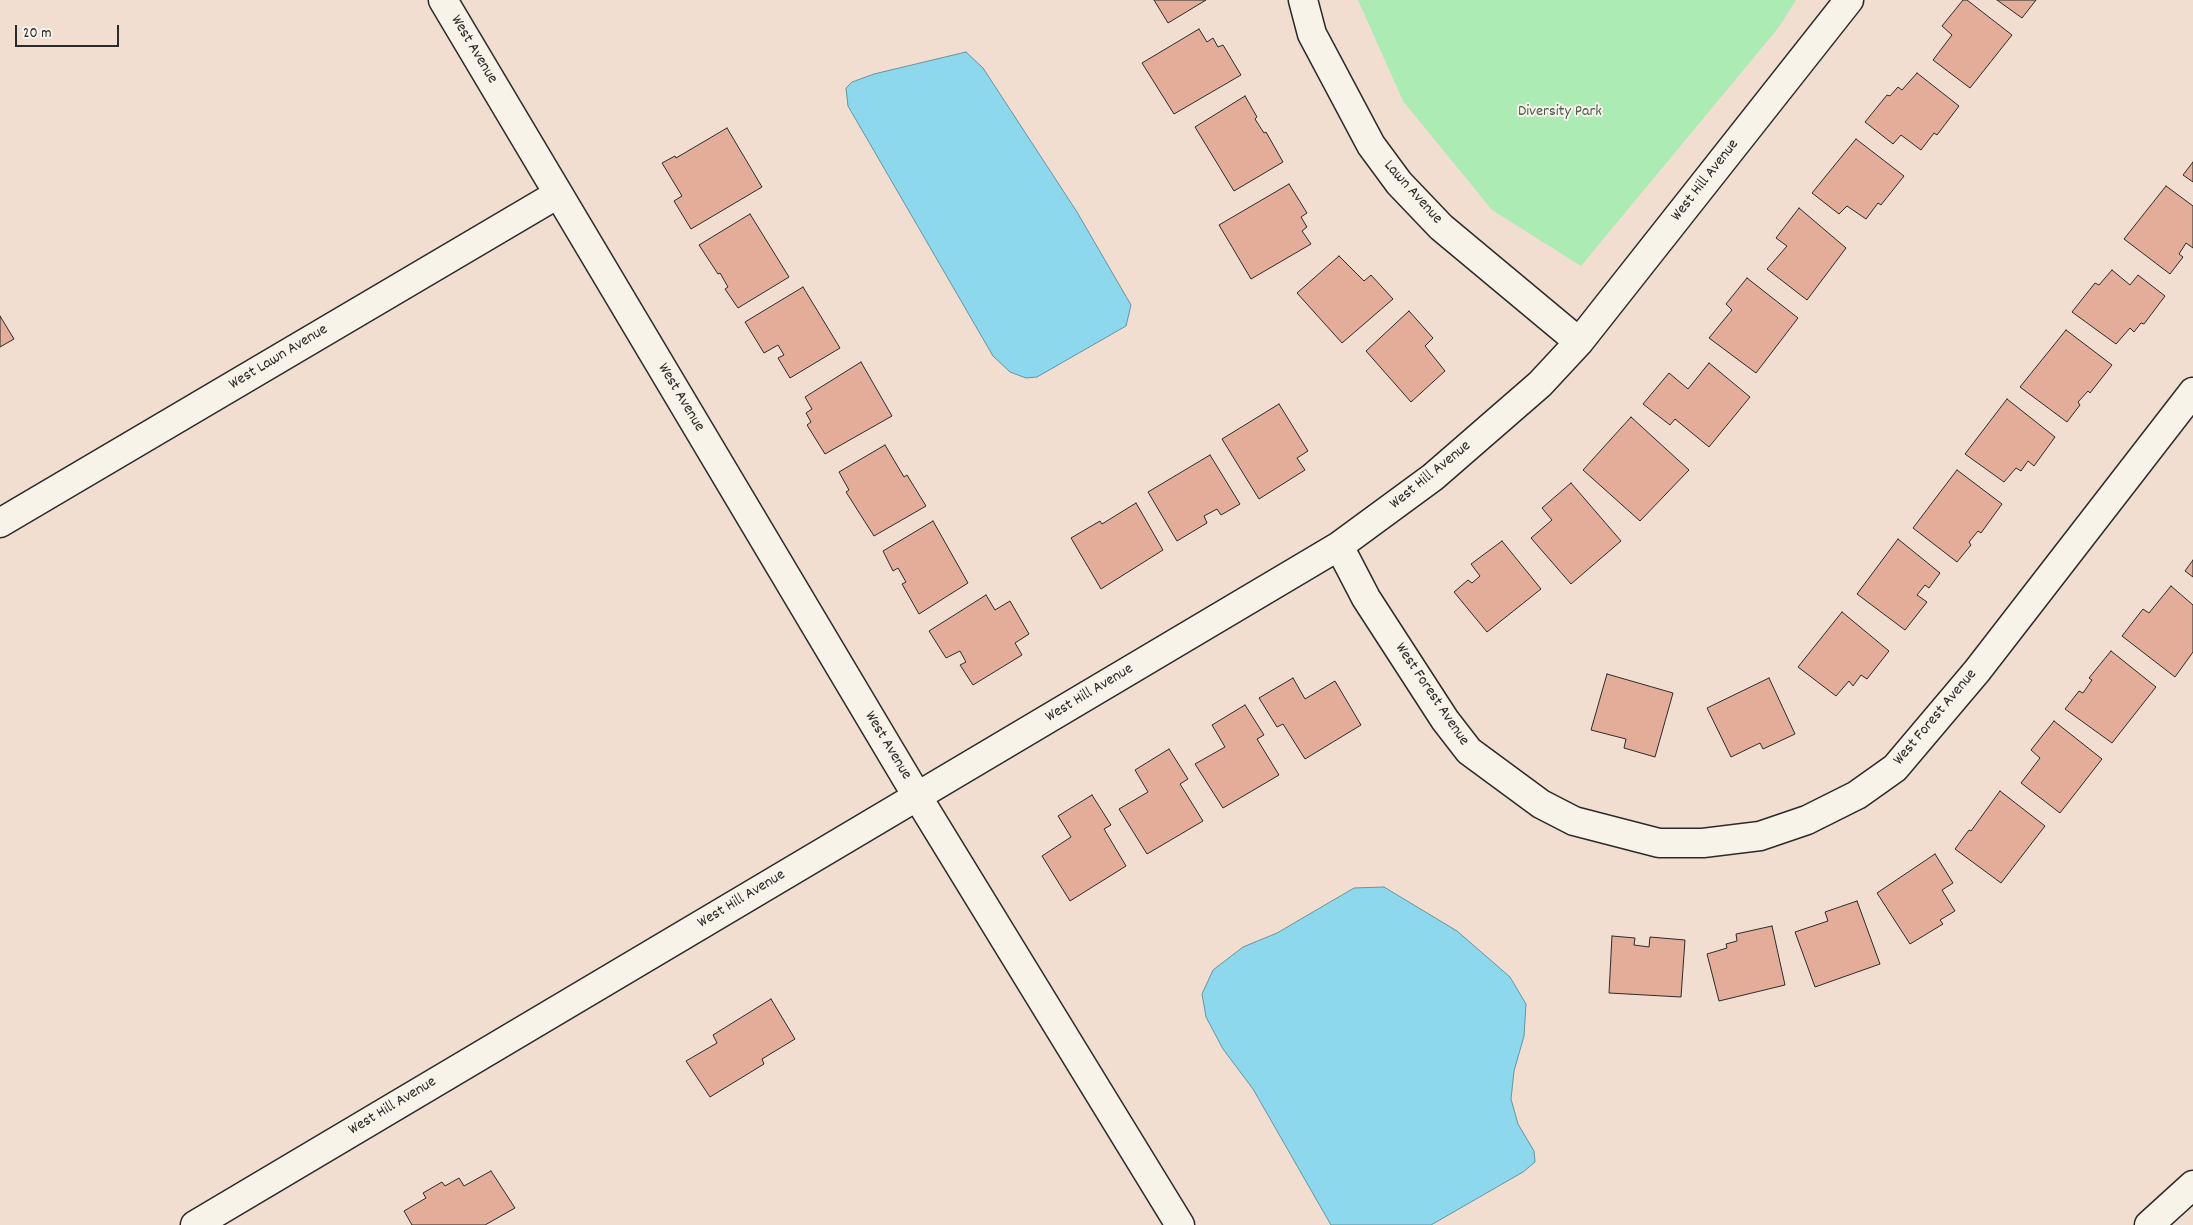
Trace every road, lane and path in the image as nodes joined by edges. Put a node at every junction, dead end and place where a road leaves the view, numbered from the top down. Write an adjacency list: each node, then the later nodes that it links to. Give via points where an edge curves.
1 (443, 0): 4 (street, West Avenue)
2 (1303, 0): 5 (street, Lawn Avenue, via 1312,34 1371,145 1399,183 1441,227)
3 (1849, 0): 5 (street, West Hill Avenue)
4 (558, 194): 7 (street, West Lawn Avenue); 9 (street, West Avenue)
5 (1579, 342): 8 (street, West Hill Avenue, via 1540,384 1433,477)
6 (2193, 392): 8 (street, West Forest Avenue, via 1977,671 1895,768 1857,795 1816,816 1760,836 1703,843 1660,843 1574,821 1541,804 1469,751 1445,720 1366,598)
7 (0, 523)
8 (1339, 546): 9 (street, West Hill Avenue)
9 (917, 796): 11 (street, West Hill Avenue); 12 (street, West Avenue)
10 (2193, 1185): 13 (street)
11 (195, 1225)
12 (1180, 1225)
13 (2149, 1225)

